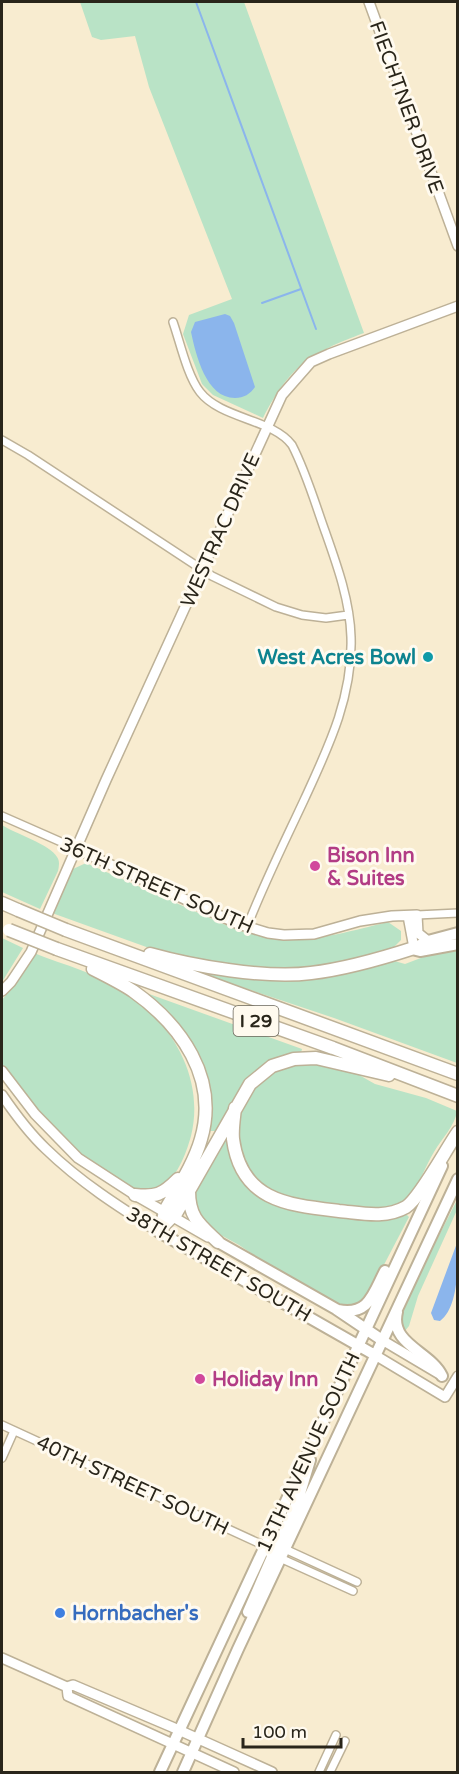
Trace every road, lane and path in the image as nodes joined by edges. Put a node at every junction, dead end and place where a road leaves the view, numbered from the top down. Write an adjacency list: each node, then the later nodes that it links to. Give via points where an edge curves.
1 (369, 2): 2 (street, FIECHTNER DRIVE)
2 (458, 246)
3 (458, 306): 5 (street, WESTRAC DRIVE, via 311,362 282,395)
4 (173, 322): 5 (street, via 200,392 209,401)
5 (266, 428): 7 (street, WESTRAC DRIVE); 8 (street, via 289,440 296,453 340,577)
6 (2, 440): 7 (street)
7 (202, 570): 8 (street, via 276,607 326,618); 10 (street, WESTRAC DRIVE)
8 (348, 615): 14 (street, via 349,679 338,724)
9 (2, 816): 10 (street, 36TH STREET SOUTH)
10 (77, 849): 14 (street, 36TH STREET SOUTH); 22 (street, WESTRAC DRIVE, via 31,952)
11 (2, 903): 19 (highway, I 29, bridge)
12 (458, 913): 13 (street, 36TH STREET SOUTH)
13 (412, 916): 14 (street, 36TH STREET SOUTH, via 360,921 314,934 284,935); 17 (street, via 418,933); 20 (street)
14 (247, 927)
15 (5, 928): 21 (highway, I 29, bridge)
16 (458, 933): 17 (main road)
17 (428, 941): 20 (main road)
18 (458, 944): 20 (main road, via 420,951)
19 (111, 948): 20 (highway, via 275,975 339,969); 24 (highway, I 29)
20 (414, 948)
21 (60, 951): 25 (highway, I 29); 30 (highway, via 132,990 195,1057 206,1111 201,1138)
22 (2, 991)
23 (2, 1071): 33 (street, 38TH STREET SOUTH, via 35,1114 78,1158)
24 (458, 1074)
25 (415, 1080): 27 (highway, I 29); 28 (highway, via 316,1058 294,1059 272,1066 250,1084)
26 (2, 1095): 36 (street, 38TH STREET SOUTH, via 28,1130 60,1162)
27 (456, 1096)
28 (235, 1108): 29 (highway, via 233,1137 243,1170 256,1187 272,1198 304,1207 373,1214 391,1213 408,1206); 32 (highway)
29 (458, 1132): 35 (main road, 13TH AVENUE SOUTH)
30 (189, 1167): 33 (highway, via 164,1192 153,1197); 34 (highway)
31 (458, 1179): 38 (main road, 13TH AVENUE SOUTH)
32 (189, 1190): 34 (highway); 37 (highway, via 193,1215)
33 (135, 1195): 34 (street, 38TH STREET SOUTH)
34 (169, 1214): 36 (main road); 37 (street, 38TH STREET SOUTH)
35 (416, 1223): 39 (main road, via 366,1306 353,1311); 40 (main road, 13TH AVENUE SOUTH)
36 (159, 1232): 42 (main road, 38TH STREET SOUTH)
37 (218, 1242): 39 (main road, 38TH STREET SOUTH)
38 (399, 1304): 41 (main road, 13TH AVENUE SOUTH); 44 (main road, via 395,1317 398,1331 437,1365)
39 (336, 1309): 40 (main road, 38TH STREET SOUTH)
40 (365, 1329): 41 (main road, 38TH STREET SOUTH); 42 (main road, 13TH AVENUE SOUTH)
41 (382, 1340): 43 (main road, 13TH AVENUE SOUTH); 44 (street, 38TH STREET SOUTH)
42 (358, 1345): 43 (main road, 38TH STREET SOUTH); 47 (main road, 13TH AVENUE SOUTH)
43 (375, 1355): 45 (street, 38TH STREET SOUTH, via 445,1397); 51 (main road, 13TH AVENUE SOUTH)
44 (442, 1376): 45 (street, 38TH STREET SOUTH)
45 (455, 1380)
46 (2, 1425): 48 (street, 40TH STREET SOUTH)
47 (319, 1428): 50 (main road, 13TH AVENUE SOUTH); 51 (main road, via 298,1500 279,1544)
48 (14, 1431): 49 (street); 50 (street, 40TH STREET SOUTH)
49 (2, 1458)
50 (265, 1546): 54 (main road, via 270,1548 272,1557 254,1597); 57 (main road, 13TH AVENUE SOUTH)
51 (282, 1553): 52 (street); 53 (street); 54 (main road, 13TH AVENUE SOUTH)
52 (357, 1582)
53 (353, 1591)
54 (238, 1649): 59 (main road, 13TH AVENUE SOUTH)
55 (2, 1658): 56 (street)
56 (67, 1687): 57 (street, via 73,1685); 61 (street, via 68,1696)
57 (180, 1730): 59 (street); 61 (main road, 13TH AVENUE SOUTH)
58 (336, 1735): 67 (street)
59 (198, 1739): 62 (main road, 13TH AVENUE SOUTH); 66 (street)
60 (345, 1741): 68 (street)
61 (173, 1745): 62 (street); 63 (main road, 13TH AVENUE SOUTH)
62 (191, 1753): 64 (main road, 13TH AVENUE SOUTH); 65 (street)
63 (160, 1773)
64 (183, 1773)
65 (234, 1773)
66 (272, 1773)
67 (319, 1773)
68 (330, 1773)

